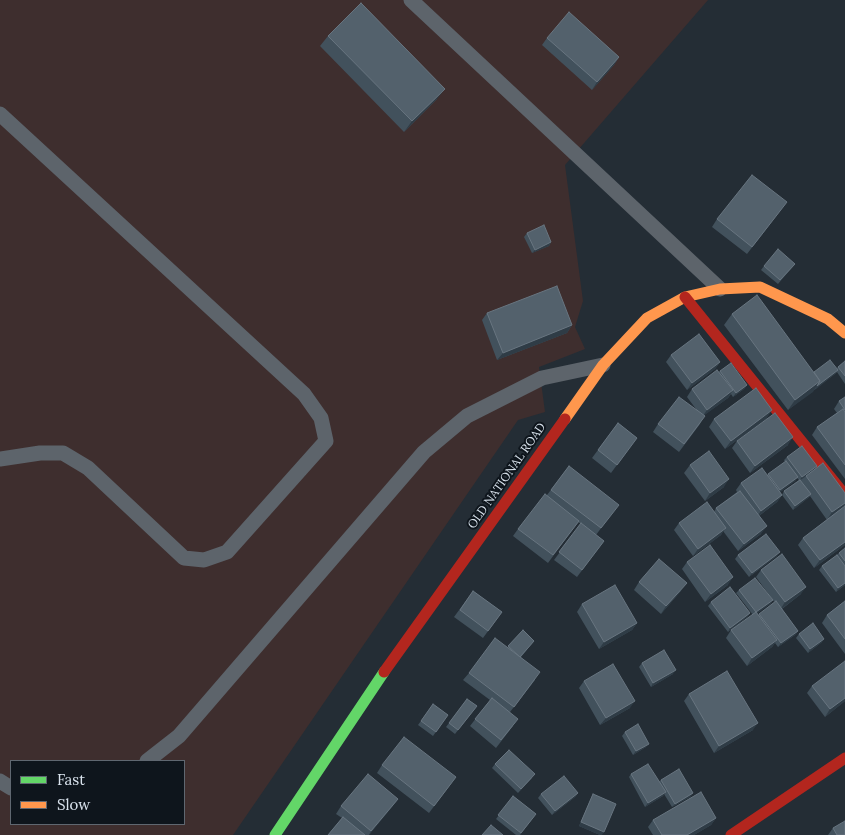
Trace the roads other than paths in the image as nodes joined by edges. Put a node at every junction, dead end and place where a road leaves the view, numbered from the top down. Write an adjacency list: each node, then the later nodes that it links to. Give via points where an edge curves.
1 (411, 0): 3 (lane)
2 (0, 114): 7 (lane, via 304,394 321,418 326,441 227,552 204,560 184,558 88,468 63,453)
3 (720, 289): 4 (main road, OLD NATIONAL ROAD); 5 (main road, OLD NATIONAL ROAD, via 760,287 828,319)
4 (685, 297): 6 (main road, OLD NATIONAL ROAD, via 647,318); 8 (main road)
5 (845, 333)
6 (603, 365): 10 (lane, via 542,378 467,416 424,452 180,736); 11 (main road, OLD NATIONAL ROAD, via 363,702)
7 (0, 459)
8 (845, 495)
9 (845, 758): 12 (main road)
10 (148, 760)
11 (275, 835)
12 (731, 835)

